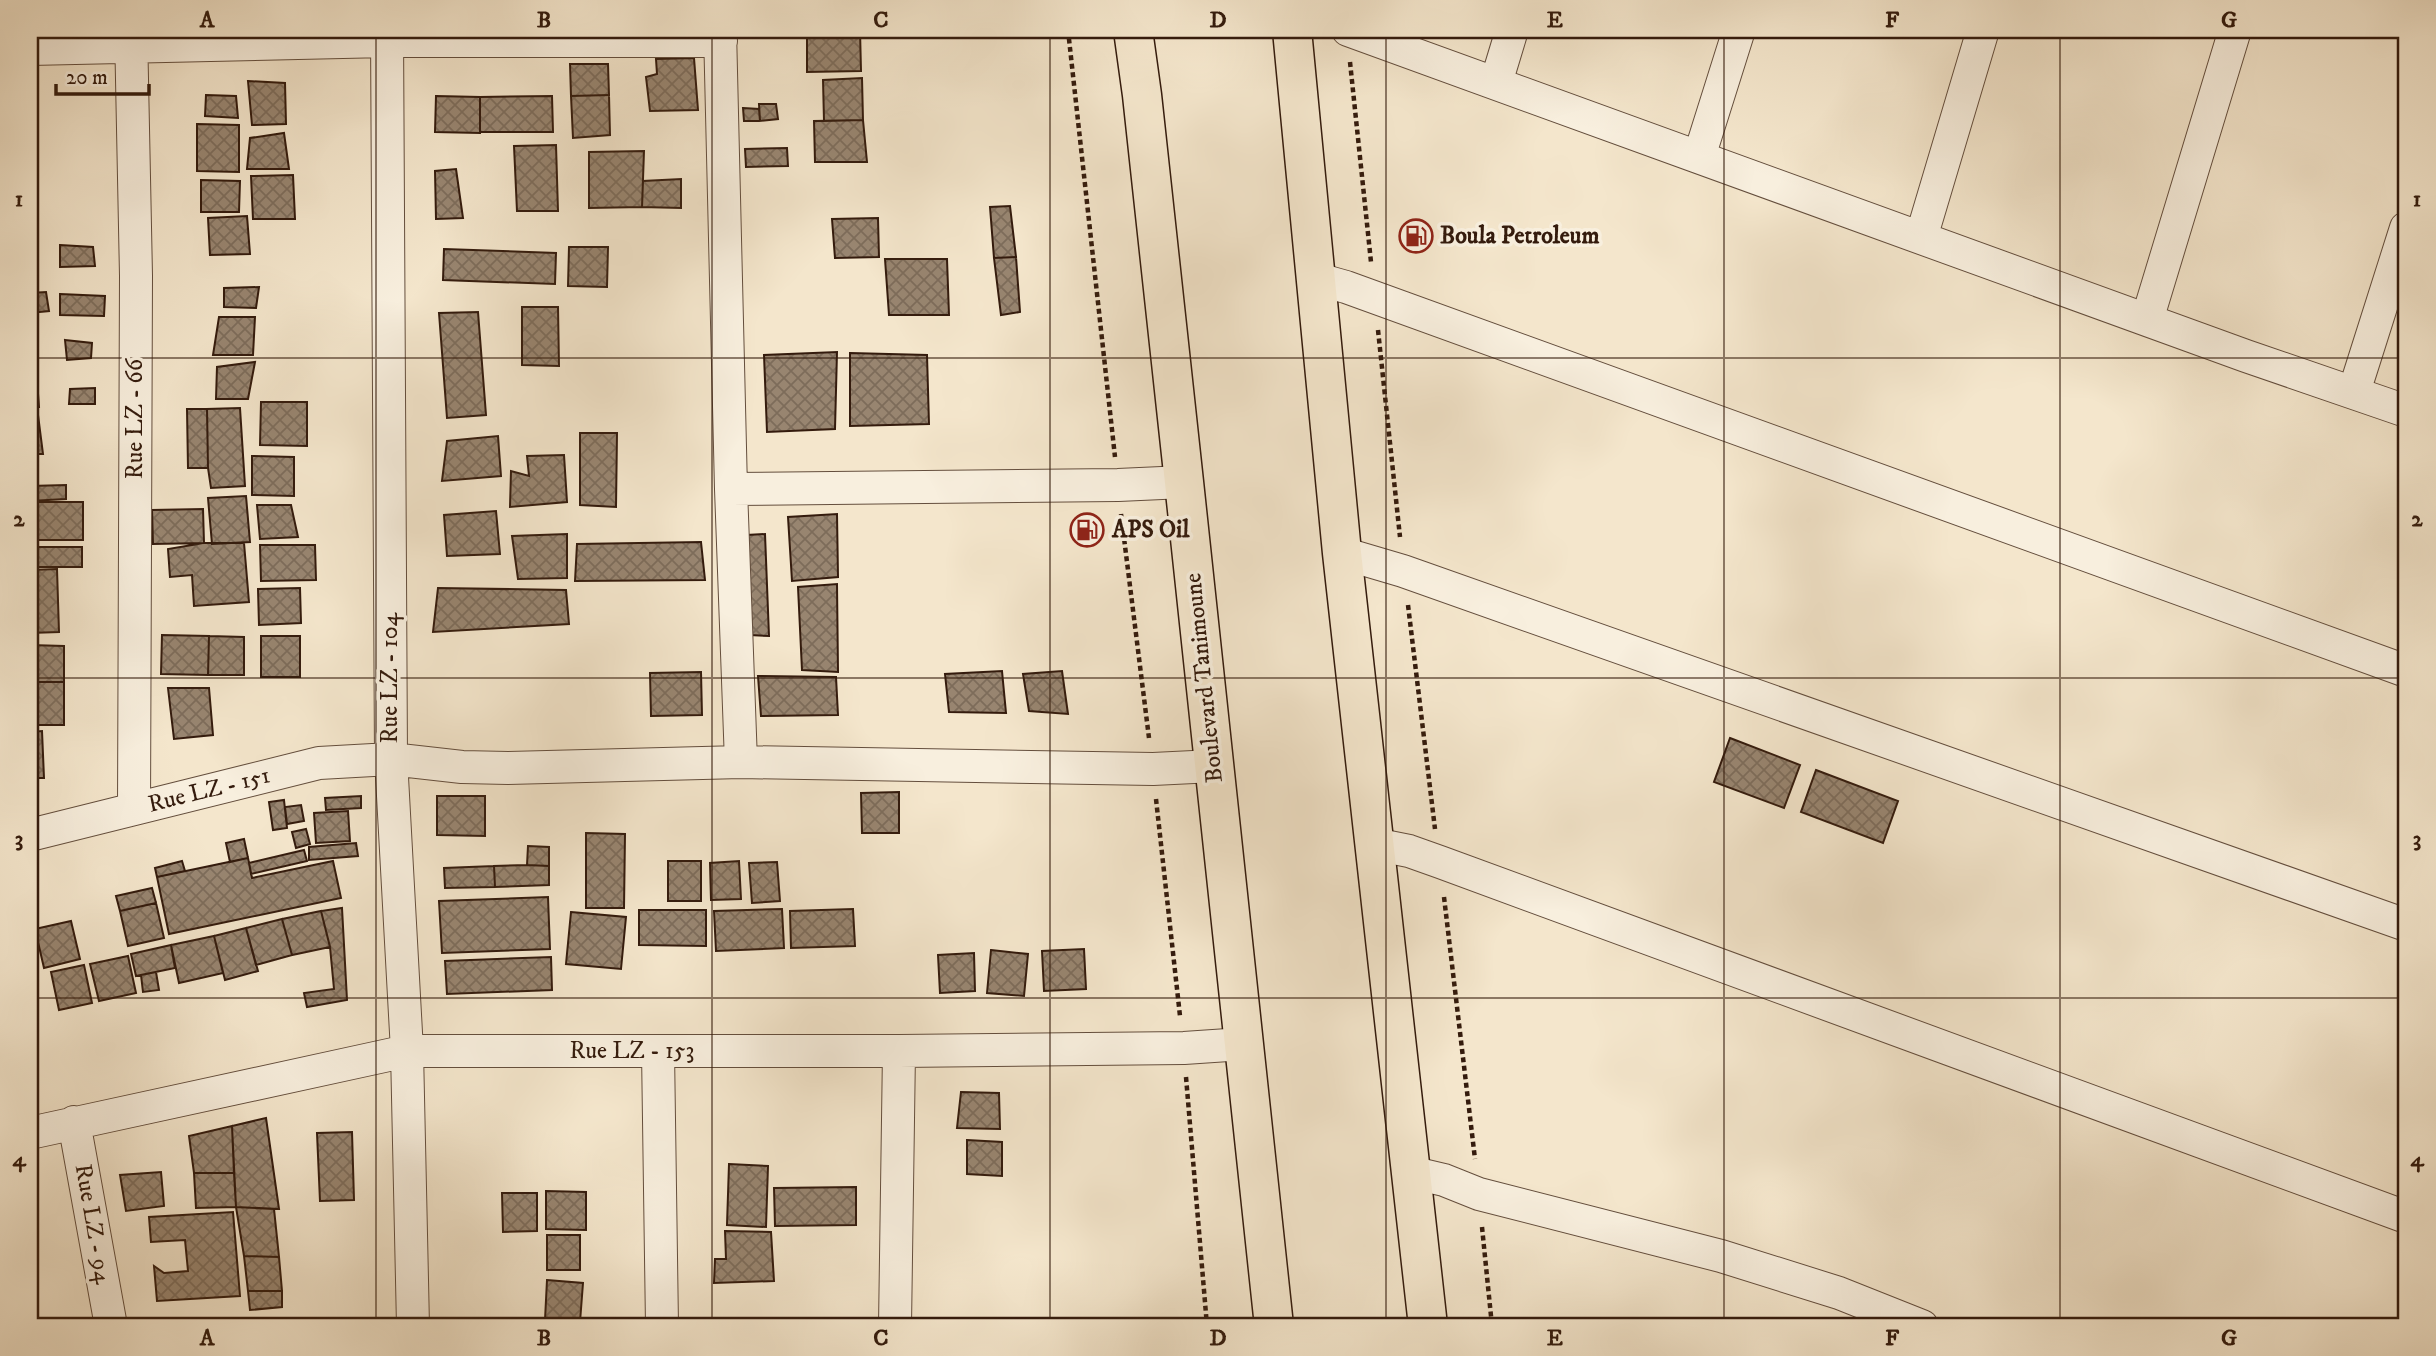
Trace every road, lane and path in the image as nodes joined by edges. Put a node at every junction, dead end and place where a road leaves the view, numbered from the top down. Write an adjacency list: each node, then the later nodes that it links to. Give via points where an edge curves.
1 (1068, 30): 23 (path)
2 (1133, 30): 22 (main road, Boulevard Tanimoune)
3 (1292, 30): 17 (main road)
4 (1512, 30): 13 (street)
5 (1739, 30): 14 (street)
6 (1983, 30): 16 (street)
7 (2235, 30): 19 (street)
8 (387, 35): 9 (street); 10 (street); 28 (street, Rue LZ - 104)
9 (720, 36): 24 (street)
10 (132, 39): 12 (street); 32 (street, Rue LZ - 66)
11 (1349, 43): 13 (street); 18 (path)
12 (30, 49)
13 (1496, 83): 14 (street)
14 (1699, 157): 16 (street)
15 (2406, 228): 20 (street)
16 (1921, 238): 19 (street)
17 (1314, 278): 18 (street); 25 (main road)
18 (1374, 298): 26 (path); 27 (street)
19 (2147, 320): 20 (street)
20 (2354, 392): 21 (street)
21 (2406, 411)
22 (1184, 482): 23 (street); 30 (main road, Boulevard Tanimoune)
23 (1118, 485): 24 (street); 31 (path)
24 (730, 489): 29 (street)
25 (1342, 553): 26 (street); 34 (main road)
26 (1403, 571): 35 (path); 36 (street)
27 (2406, 671)
28 (391, 759): 29 (street, Rue LZ - 151, via 508,768); 32 (street, Rue LZ - 151, via 319,763); 39 (street, Rue LZ - 104)
29 (741, 762): 31 (street, Rue LZ - 151)
30 (1214, 766): 31 (street, Rue LZ - 151); 37 (main road, Boulevard Tanimoune)
31 (1153, 769): 38 (path)
32 (134, 809): 33 (street, Rue LZ - 151)
33 (30, 835)
34 (1374, 844): 35 (street); 44 (main road)
35 (1440, 862): 45 (path); 46 (street)
36 (2406, 925)
37 (1243, 1044): 38 (street, Rue LZ - 153); 52 (main road, Boulevard Tanimoune)
38 (1184, 1048): 41 (street, Rue LZ - 153); 51 (path)
39 (407, 1051): 40 (street, Rue LZ - 153); 42 (street, Rue LZ - 153); 48 (street, Rue LZ - 104)
40 (658, 1051): 41 (street, Rue LZ - 153); 49 (street)
41 (898, 1051): 50 (street)
42 (74, 1122): 43 (street, Rue LZ - 153); 47 (street, Rue LZ - 94)
43 (30, 1133)
44 (1410, 1172): 45 (street); 53 (main road)
45 (1479, 1194): 54 (path); 55 (street, via 1721,1256 1839,1293)
46 (2406, 1217)
47 (111, 1326)
48 (413, 1326)
49 (662, 1326)
50 (895, 1326)
51 (1207, 1326)
52 (1274, 1326)
53 (1428, 1326)
54 (1492, 1326)
55 (1922, 1326)

